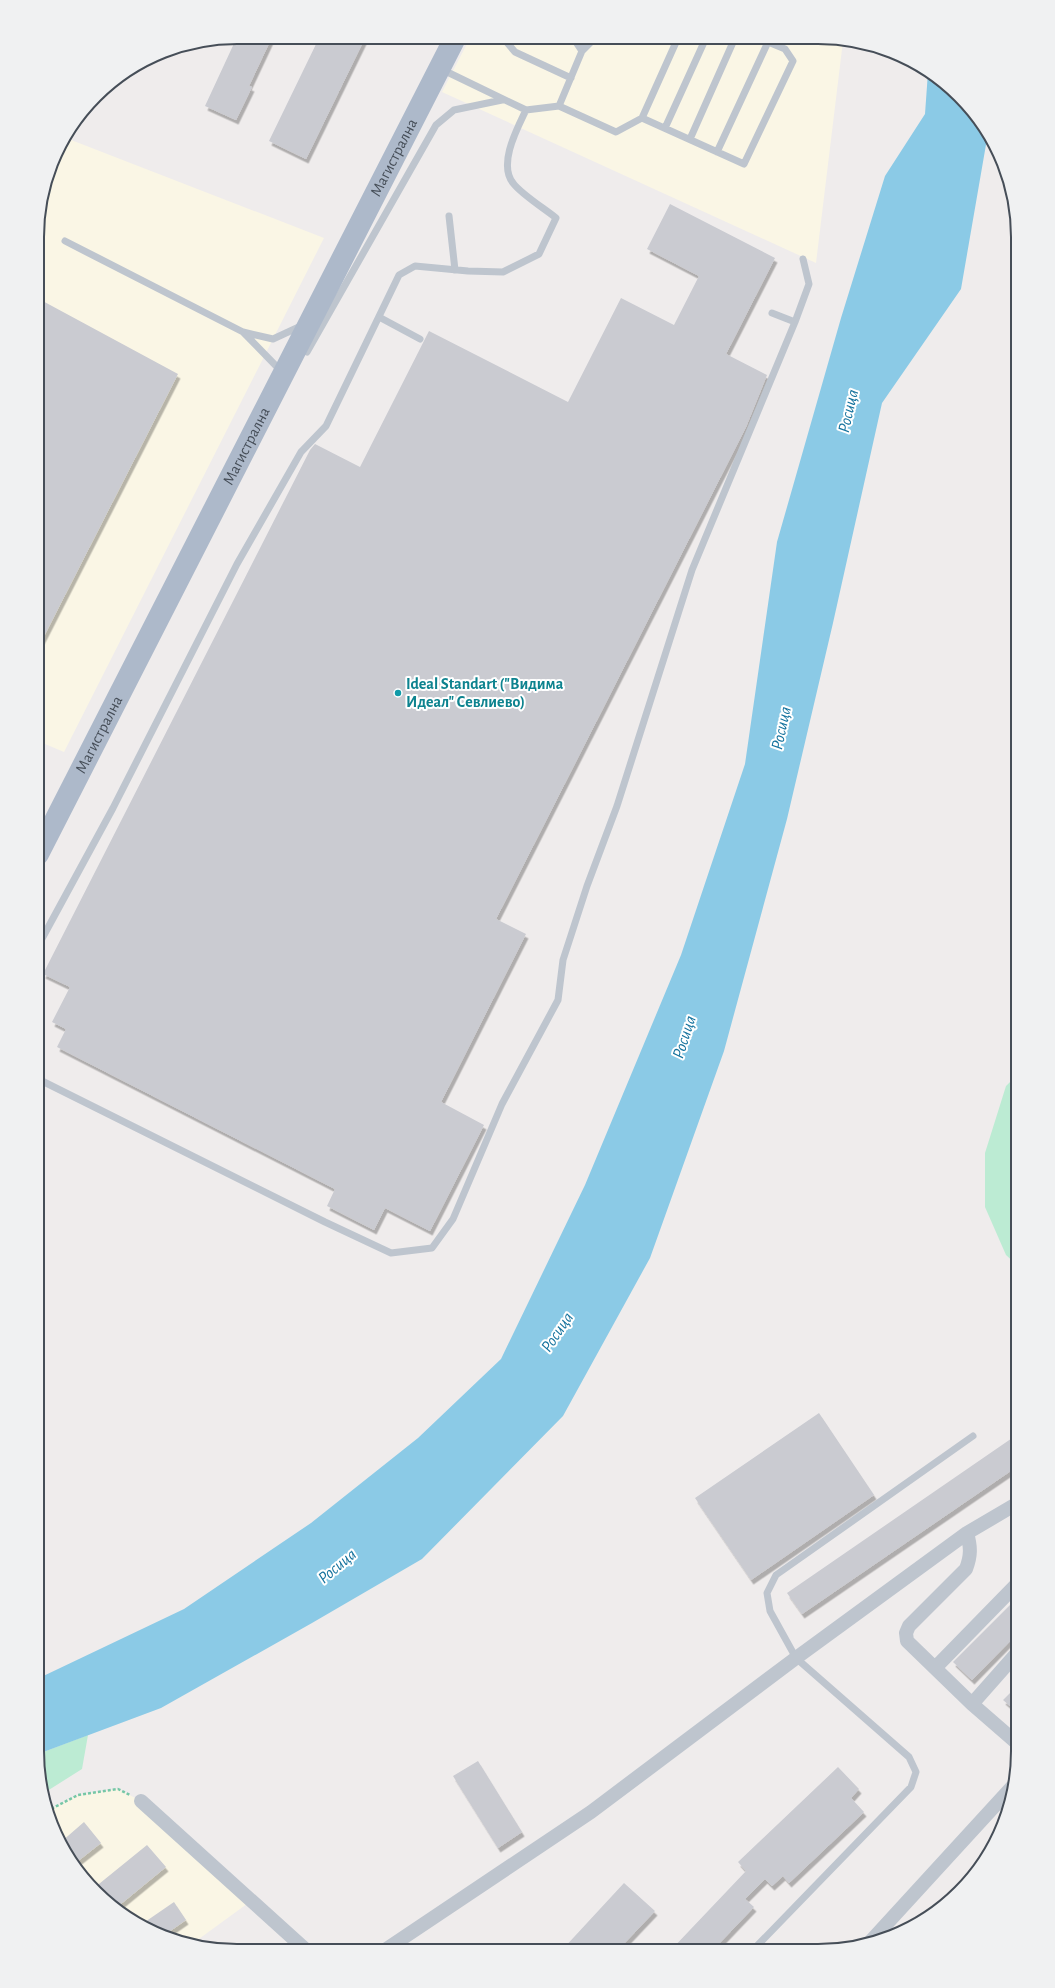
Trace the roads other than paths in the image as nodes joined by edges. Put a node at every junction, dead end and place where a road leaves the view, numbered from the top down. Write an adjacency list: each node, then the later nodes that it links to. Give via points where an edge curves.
1 (451, 44): 11 (main road, Магистрална)
2 (508, 44): 12 (lane, via 514,52)
3 (577, 44): 10 (lane)
4 (589, 44): 10 (lane)
5 (675, 44): 16 (lane)
6 (703, 44): 17 (lane)
7 (732, 44): 18 (lane)
8 (765, 44): 19 (lane)
9 (773, 44): 19 (lane, via 785,49 793,61 744,164)
10 (582, 51): 12 (lane)
11 (439, 68): 13 (lane); 27 (main road, Магистрална)
12 (571, 78): 14 (lane)
13 (502, 100): 15 (lane); 30 (lane, via 454,110 436,125)
14 (559, 106): 15 (lane); 16 (lane, via 616,132)
15 (526, 110): 23 (lane, via 506,163 512,183 556,218 540,254 503,272)
16 (642, 118): 17 (lane)
17 (665, 128): 18 (lane)
18 (690, 139): 19 (lane)
19 (717, 152)
20 (449, 216): 23 (lane)
21 (65, 241): 28 (lane)
22 (803, 259): 26 (lane, via 809,284)
23 (455, 270): 25 (lane, via 415,266 399,275)
24 (772, 313): 26 (lane)
25 (379, 316): 29 (lane); 33 (lane, via 326,426 300,452 238,564 113,808)
26 (795, 322): 34 (lane, via 692,570 617,806 563,960 558,1000 502,1104 453,1218 432,1248 391,1253)
27 (308, 323): 28 (lane, via 273,339); 31 (main road, Магистрална)
28 (244, 332): 31 (lane)
29 (420, 339)
30 (304, 356)
31 (289, 370): 32 (main road, Магистрална)
32 (44, 842)
33 (44, 935)
34 (44, 1081)
35 (973, 1436): 39 (lane, via 776,1575 767,1593 770,1611)
36 (1011, 1507): 37 (street)
37 (967, 1533): 39 (street); 41 (street, via 970,1558 966,1569 909,1626 906,1633 907,1641)
38 (1011, 1590): 41 (street)
39 (796, 1658): 48 (street, via 591,1812); 49 (lane, via 909,1757 916,1772 911,1787)
40 (1011, 1660): 42 (street)
41 (935, 1668): 42 (street)
42 (972, 1704): 43 (street)
43 (1011, 1738)
44 (1006, 1794): 46 (street)
45 (141, 1801): 47 (street)
46 (877, 1935)
47 (299, 1944)
48 (394, 1944)
49 (759, 1944)

